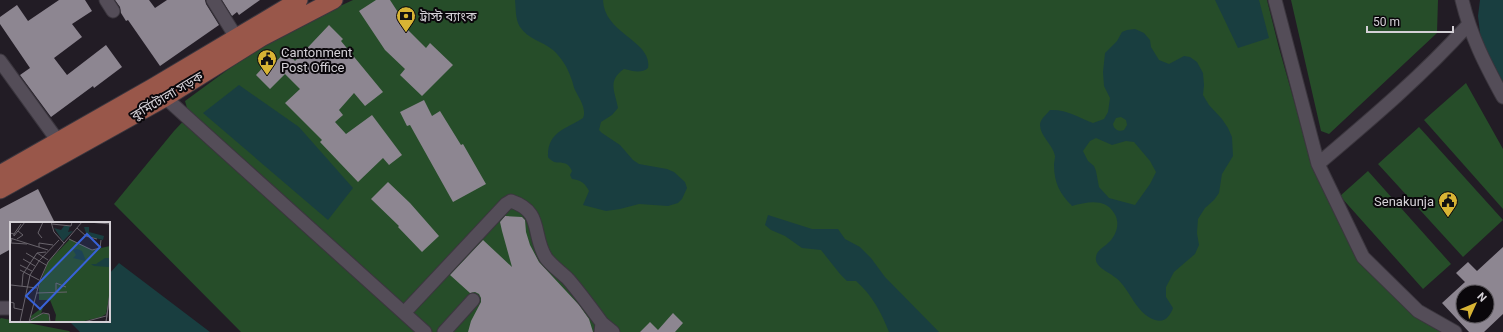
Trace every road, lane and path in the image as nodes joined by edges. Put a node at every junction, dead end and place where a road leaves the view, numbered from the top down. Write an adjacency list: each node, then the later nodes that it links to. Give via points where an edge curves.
1 (213, 0): 7 (street)
2 (299, 0): 7 (main road, কুর্মিটোলা সড়ক)
3 (334, 0): 9 (main road, কুর্মিটোলা সড়ক)
4 (1275, 0): 12 (street)
5 (1462, 0): 6 (street)
6 (1468, 25): 10 (street, via 1484,63); 12 (street, via 1389,104)
7 (236, 37): 9 (main road, কুর্মিটোলা সড়ক)
8 (0, 61): 11 (street)
9 (159, 92): 11 (main road, কুর্মিটোলা সড়ক); 14 (main road, কুর্মিটোলা সড়ক); 16 (street)
10 (1503, 97)
11 (58, 141): 13 (main road, কুর্মিটোলা সড়ক)
12 (1318, 164): 21 (street, via 1363,257 1418,311)
13 (0, 174)
14 (0, 190)
15 (473, 300): 19 (street)
16 (404, 313): 17 (street, via 511,201 525,208 533,216 546,257 585,299); 18 (street)
17 (601, 328): 20 (street)
18 (426, 332)
19 (444, 332)
20 (613, 332)
21 (1454, 332)

